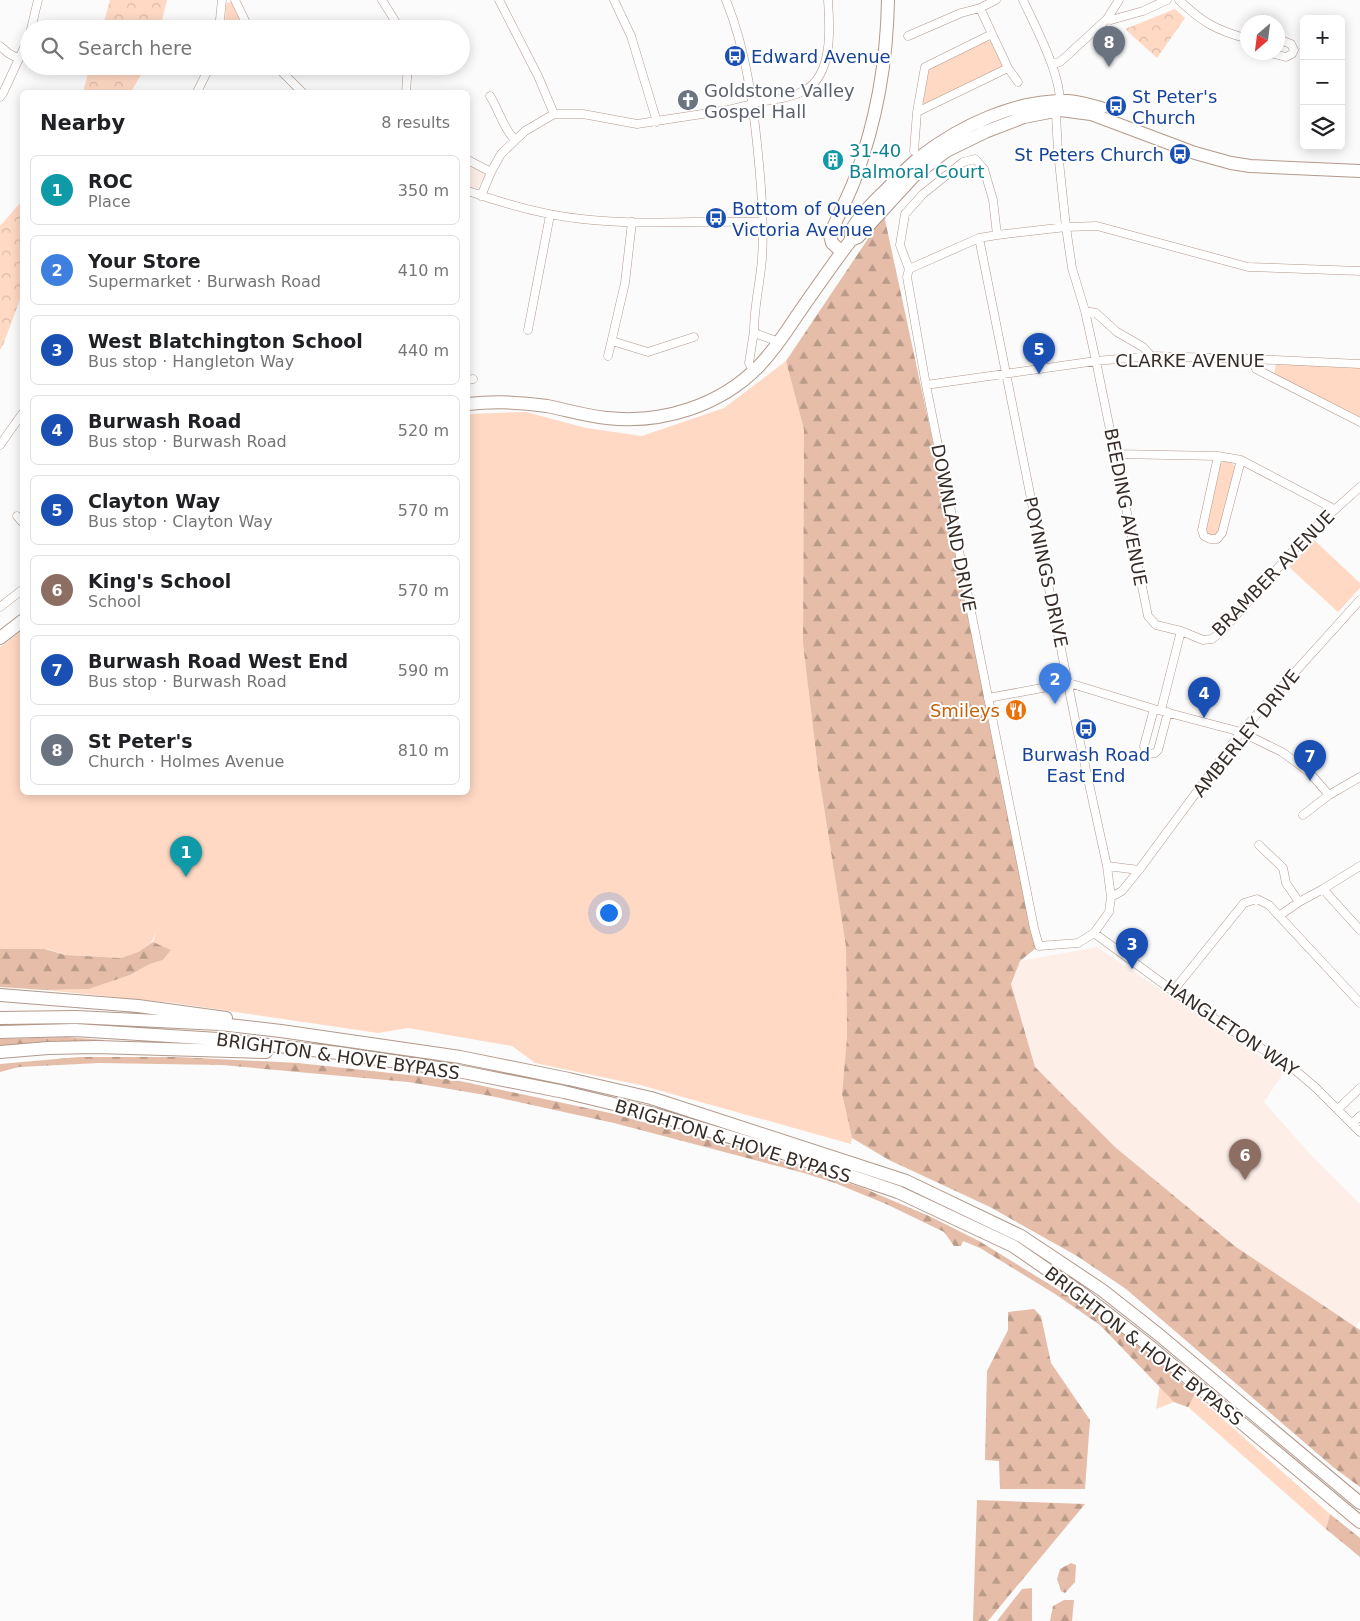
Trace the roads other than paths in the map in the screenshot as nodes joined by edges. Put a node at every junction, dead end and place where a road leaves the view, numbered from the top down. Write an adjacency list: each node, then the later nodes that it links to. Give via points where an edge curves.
1 (38, 0): 17 (street)
2 (222, 0): 18 (street)
3 (235, 0): 19 (street)
4 (382, 0): 20 (street)
5 (500, 0): 42 (street)
6 (614, 0): 43 (street, via 631,36)
7 (726, 0): 39 (street, via 737,30)
8 (828, 0): 39 (street, via 828,44 824,66 815,82 800,93)
9 (888, 0): 59 (main road, via 884,67 872,127 856,178 830,235 832,243)
10 (996, 0): 15 (street)
11 (1023, 0): 28 (street)
12 (1120, 0): 16 (street)
13 (1167, 0): 16 (street, via 1143,11)
14 (1179, 0): 23 (street, via 1199,19)
15 (980, 8): 21 (street); 22 (street)
16 (1107, 19): 28 (street, via 1060,62)
17 (33, 20)
18 (221, 20)
19 (244, 20)
20 (394, 20)
21 (992, 34): 29 (street); 41 (street, via 925,66)
22 (908, 36)
23 (1240, 37)
24 (1285, 42): 26 (street, via 1294,49)
25 (0, 46): 27 (street)
26 (1285, 57)
27 (20, 59): 38 (street)
28 (1052, 64): 40 (street, via 1060,90)
29 (1008, 68): 33 (street); 41 (street)
30 (206, 75): 34 (street)
31 (285, 75): 35 (street)
32 (407, 75): 36 (street)
33 (1018, 82)
34 (198, 90)
35 (300, 90)
36 (406, 90)
37 (490, 96): 44 (street)
38 (0, 97)
39 (752, 103): 43 (street); 55 (street)
40 (1060, 106): 47 (main road, via 1178,142 1212,159 1231,163); 56 (street, CLARKE AVENUE, via 1056,114); 59 (main road, via 955,140 914,176)
41 (917, 112): 45 (street)
42 (554, 114): 43 (street, via 582,114 637,124); 44 (street)
43 (657, 122)
44 (515, 140): 50 (street, via 501,154)
45 (914, 151)
46 (470, 161): 50 (street)
47 (1283, 164): 48 (main road); 49 (main road)
48 (1360, 164)
49 (1360, 171)
50 (491, 172): 52 (street)
51 (470, 192): 52 (street)
52 (481, 196): 53 (street)
53 (550, 215): 54 (street); 63 (street)
54 (632, 222): 55 (street); 66 (street, via 625,283)
55 (762, 222): 64 (street, via 762,259)
56 (1066, 227): 57 (street); 61 (street, via 1097,226 1248,267); 62 (street, CLARKE AVENUE, via 1072,268)
57 (997, 234): 58 (street); 60 (street, DOWNLAND DRIVE, via 993,200 984,168 975,160 963,162 923,194 905,214 900,245)
58 (980, 238): 60 (street); 74 (street, POYNINGS DRIVE)
59 (842, 252): 67 (main road)
60 (909, 269): 75 (street, DOWNLAND DRIVE, via 907,277)
61 (1360, 271)
62 (1085, 311): 69 (street, via 1096,313); 71 (street, CLARKE AVENUE)
63 (528, 330)
64 (754, 331): 67 (street); 73 (street, via 749,363)
65 (694, 337): 66 (street, via 648,352)
66 (612, 342): 68 (street)
67 (779, 342): 73 (main road)
68 (608, 356)
69 (1151, 356): 70 (street, CLARKE AVENUE); 71 (street, CLARKE AVENUE)
70 (1252, 359): 72 (street, CLARKE AVENUE); 78 (street, via 1256,369)
71 (1096, 361): 74 (street); 80 (street, BEEDING AVENUE)
72 (1360, 364)
73 (753, 372): 76 (main road, via 712,400 676,414 651,418 605,418 523,403)
74 (1005, 373): 75 (street); 91 (street, POYNINGS DRIVE)
75 (926, 385): 92 (street, DOWNLAND DRIVE)
76 (470, 404)
77 (20, 417): 79 (street)
78 (1360, 422)
79 (0, 446)
80 (1116, 454): 81 (street); 89 (street, BEEDING AVENUE, via 1148,616 1156,625)
81 (1218, 456): 82 (street); 82 (street, via 1202,530 1210,539 1217,539 1222,533)
82 (1241, 460): 84 (street)
83 (1360, 487): 84 (street, BRAMBER AVENUE)
84 (1334, 509): 89 (street, BRAMBER AVENUE, via 1221,632 1212,639 1204,640)
85 (20, 592): 87 (street)
86 (1360, 600): 94 (street, AMBERLEY DRIVE)
87 (0, 607)
88 (20, 623): 90 (main road)
89 (1181, 631): 93 (street)
90 (0, 638)
91 (1069, 683): 92 (street); 93 (street); 99 (street, POYNINGS DRIVE)
92 (988, 698): 107 (street, DOWNLAND DRIVE, via 1039,946 1078,942)
93 (1161, 710): 93 (street, via 1158,750 1149,754 1144,746); 94 (street)
94 (1241, 732): 96 (street, via 1282,752 1309,772); 101 (street, AMBERLEY DRIVE)
95 (1360, 777): 96 (street)
96 (1329, 795): 97 (street)
97 (1303, 816)
98 (1259, 845): 104 (street, via 1283,868 1286,883)
99 (1107, 866): 101 (street); 103 (street, POYNINGS DRIVE)
100 (1360, 866): 102 (street)
101 (1139, 870): 103 (street, AMBERLEY DRIVE, via 1122,891)
102 (1322, 889): 104 (street); 106 (street)
103 (1111, 897): 107 (street, POYNINGS DRIVE, via 1109,912)
104 (1299, 902): 105 (street)
105 (1279, 916): 108 (street, via 1269,905 1257,899 1244,903); 110 (street)
106 (1360, 930)
107 (1094, 933): 108 (street, HANGLETON WAY)
108 (1173, 991): 117 (street, HANGLETON WAY, via 1289,1065)
109 (0, 995): 112 (main road, via 174,1010 220,1016)
110 (1360, 1003)
111 (0, 1018): 112 (main road, BRIGHTON & HOVE BYPASS, via 76,1017)
112 (281, 1030): 121 (main road, BRIGHTON & HOVE BYPASS, via 460,1057 568,1078 642,1096 906,1181 1020,1236 1102,1290)
113 (0, 1032): 115 (main road, BRIGHTON & HOVE BYPASS, via 75,1030 162,1035)
114 (0, 1052): 115 (main road, via 96,1047)
115 (338, 1053): 122 (main road, BRIGHTON & HOVE BYPASS, via 490,1078 647,1112 898,1192 1013,1246 1084,1295)
116 (1360, 1088): 117 (street)
117 (1338, 1109): 119 (street, HANGLETON WAY)
118 (1360, 1116): 119 (street)
119 (1352, 1124): 120 (street, HANGLETON WAY)
120 (1360, 1132)
121 (1360, 1503)
122 (1360, 1522)

